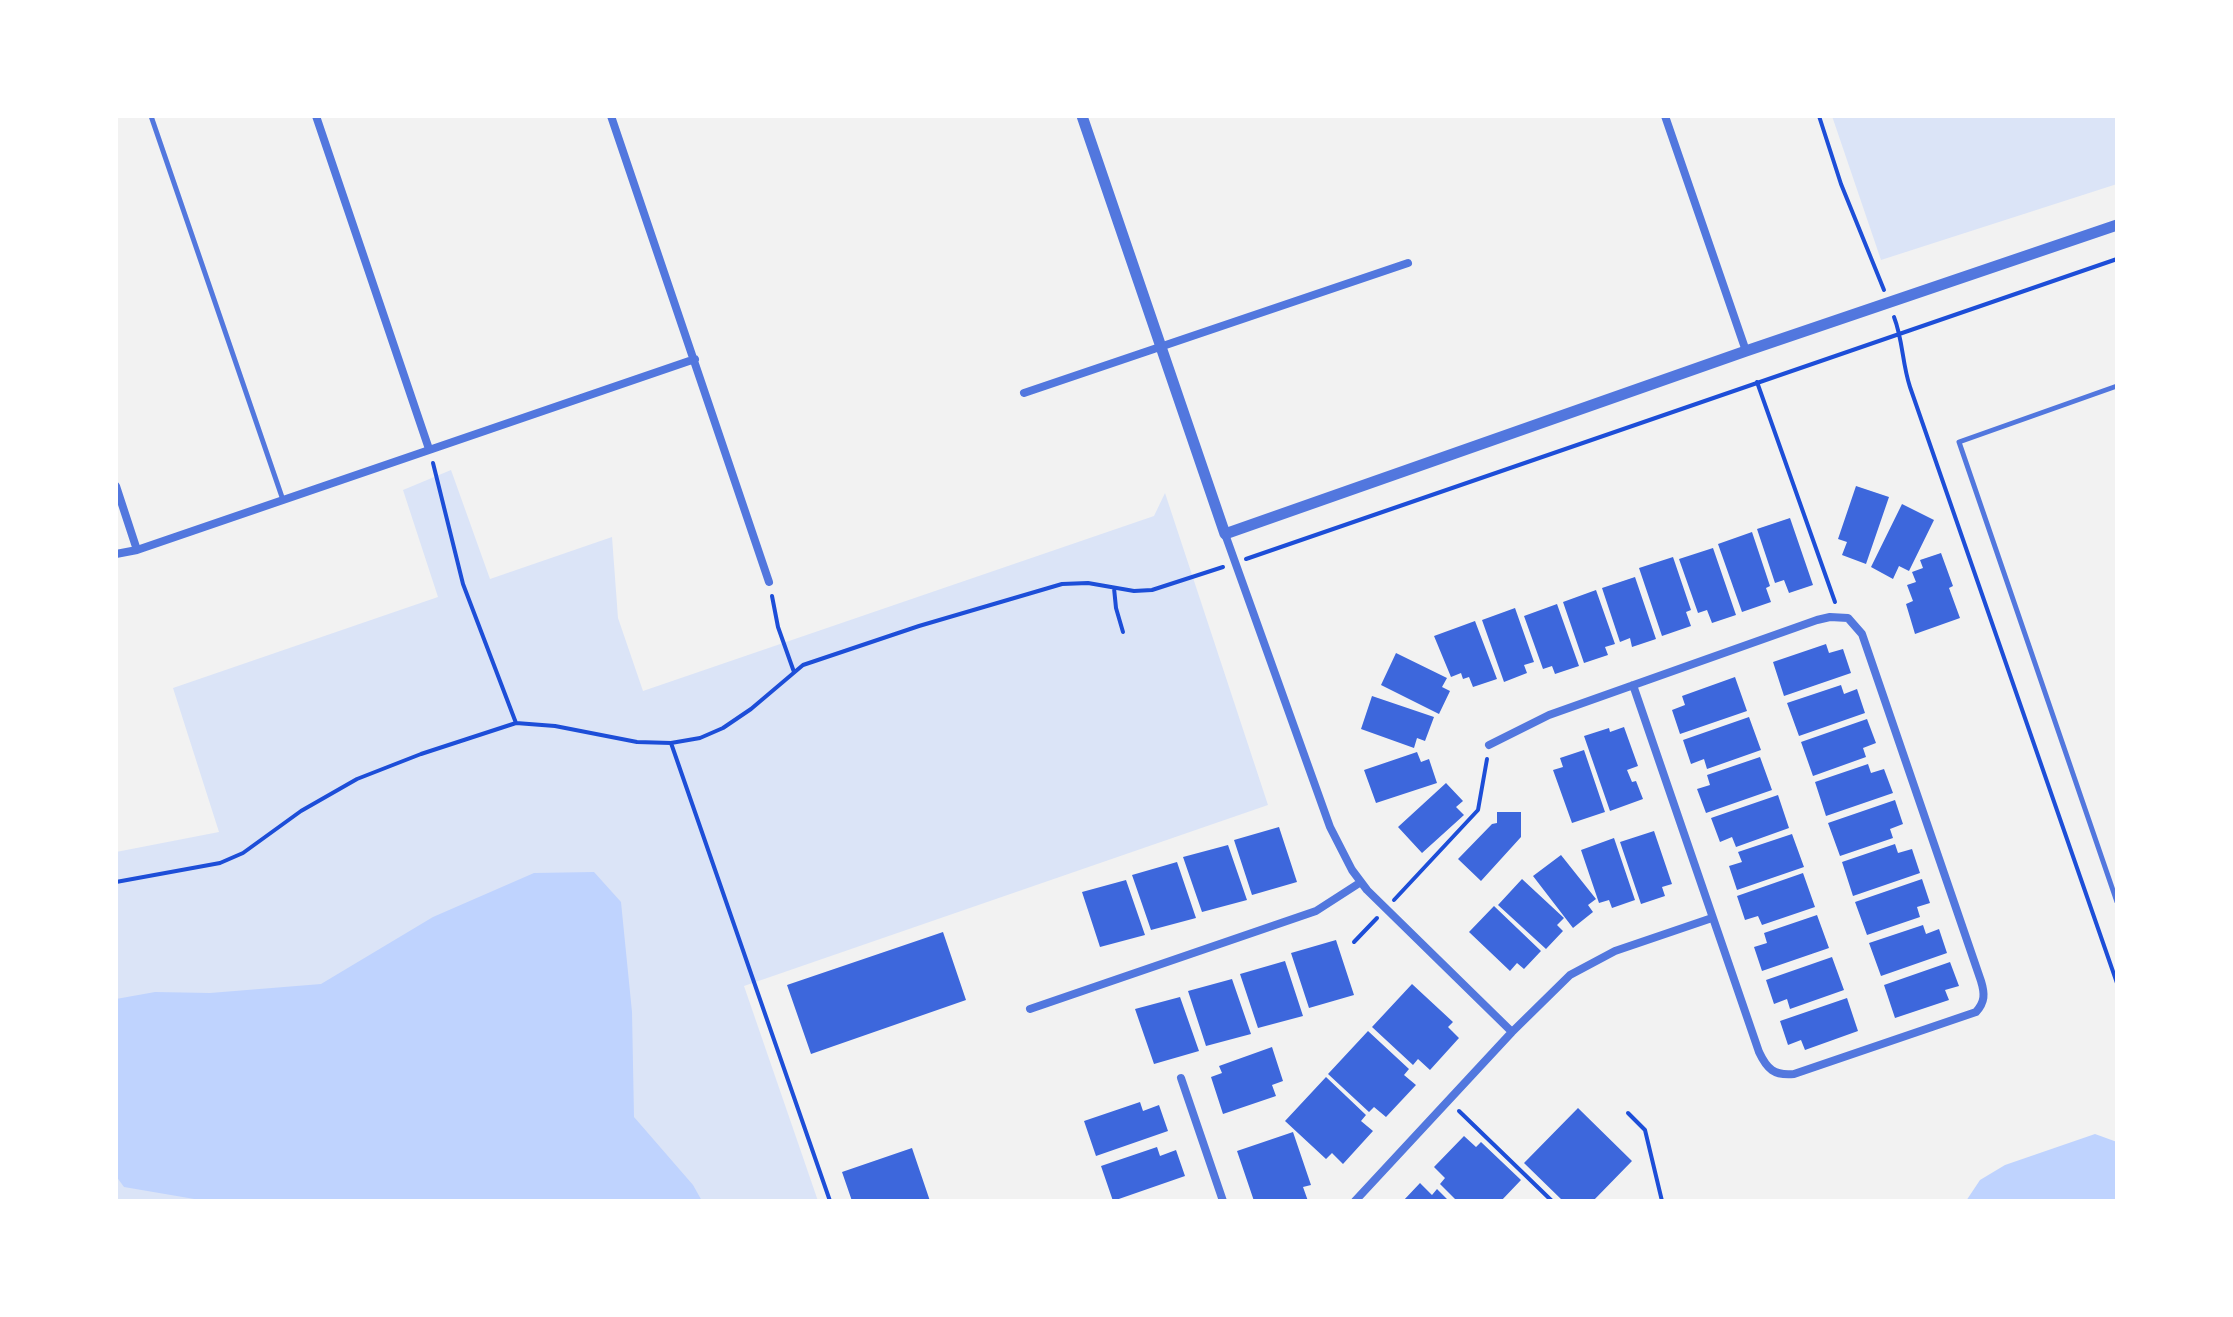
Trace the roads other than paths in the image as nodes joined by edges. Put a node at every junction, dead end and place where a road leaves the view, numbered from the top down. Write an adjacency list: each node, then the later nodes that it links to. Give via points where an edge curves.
1 (151, 116): 15 (lane)
2 (316, 116): 13 (street)
3 (611, 116): 10 (street)
4 (1082, 116): 8 (street)
5 (1665, 116): 9 (street)
6 (2117, 225): 9 (street)
7 (1408, 263): 8 (street)
8 (1160, 346): 12 (street); 16 (street)
9 (1746, 351): 16 (street)
10 (695, 359): 13 (street); 19 (street)
11 (2117, 386): 23 (lane, via 1959,442)
12 (1024, 393)
13 (429, 449): 15 (street)
14 (116, 486): 17 (street)
15 (283, 500): 17 (street)
16 (1225, 534): 22 (street, via 1330,827)
17 (137, 550): 18 (street)
18 (116, 554)
19 (769, 582)
20 (1633, 685): 21 (street, via 1549,715); 24 (street); 24 (street, via 1817,620 1848,618 1862,634 1985,992 1983,1003 1965,1017 1781,1075 1770,1071 1759,1052)
21 (1489, 745)
22 (1361, 882): 25 (street, via 1316,911); 26 (street)
23 (2117, 902)
24 (1712, 918): 26 (street, via 1583,966)
25 (1030, 1009)
26 (1512, 1032): 29 (street)
27 (1181, 1078): 28 (street)
28 (1223, 1201)
29 (1355, 1201)

